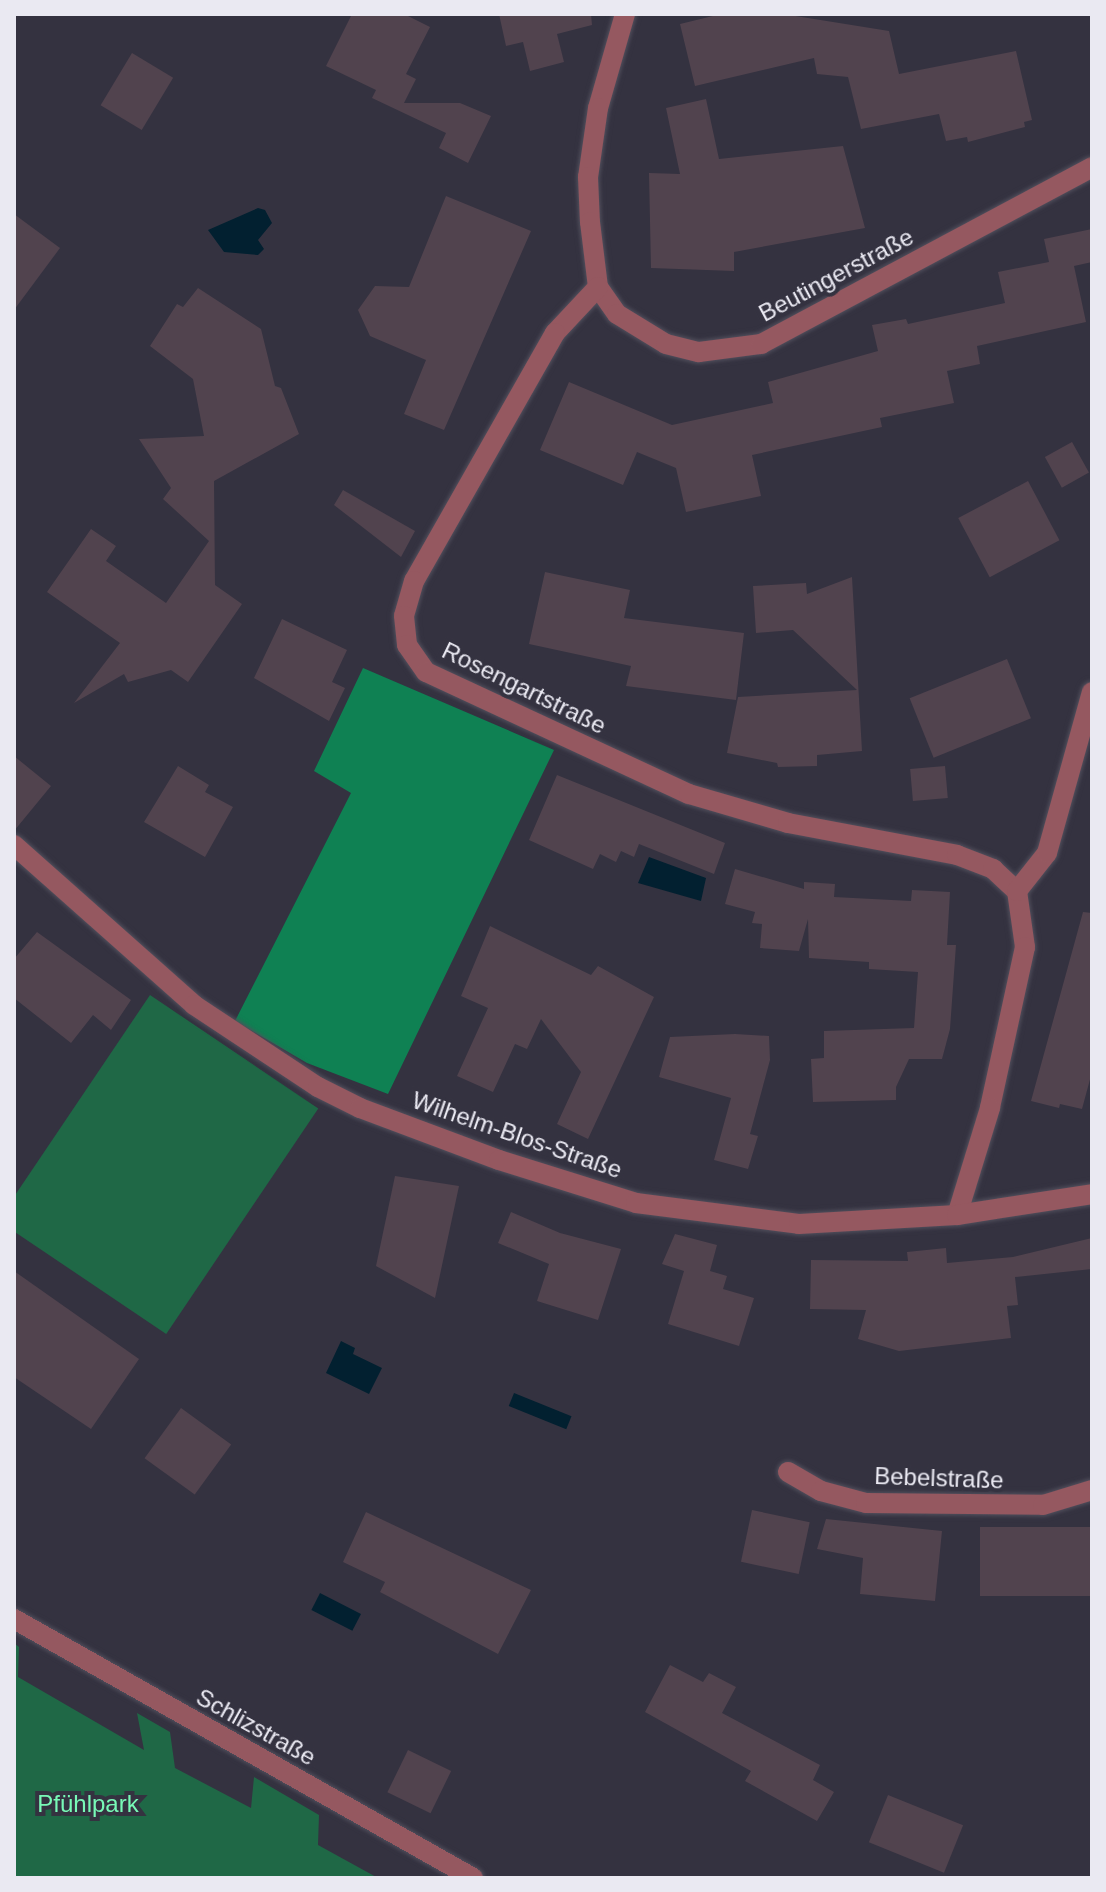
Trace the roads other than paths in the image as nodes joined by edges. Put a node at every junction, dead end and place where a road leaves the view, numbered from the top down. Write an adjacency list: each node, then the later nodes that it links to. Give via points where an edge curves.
1 (625, 14): 3 (street, via 598,108 588,177)
2 (1092, 167): 3 (street, Beutingerstraße, via 761,344 699,352 666,344 617,314)
3 (598, 287): 6 (street, Rosengartstraße, via 555,333 414,581 404,616 407,645 426,672 689,794 788,823 957,855 993,869)
4 (1092, 692): 6 (street, via 1047,853)
5 (14, 845): 8 (street, Wilhelm-Blos-Straße, via 194,1005 360,1108 636,1203 799,1224)
6 (1017, 891): 8 (street, via 1025,947 990,1108)
7 (1092, 1194): 8 (street, Wilhelm-Blos-Straße)
8 (957, 1215)
9 (788, 1472): 10 (street, Bebelstraße, via 821,1491 866,1503 1043,1505)
10 (1092, 1490)
11 (14, 1619): 12 (street, Schlizstraße)
12 (473, 1878)

